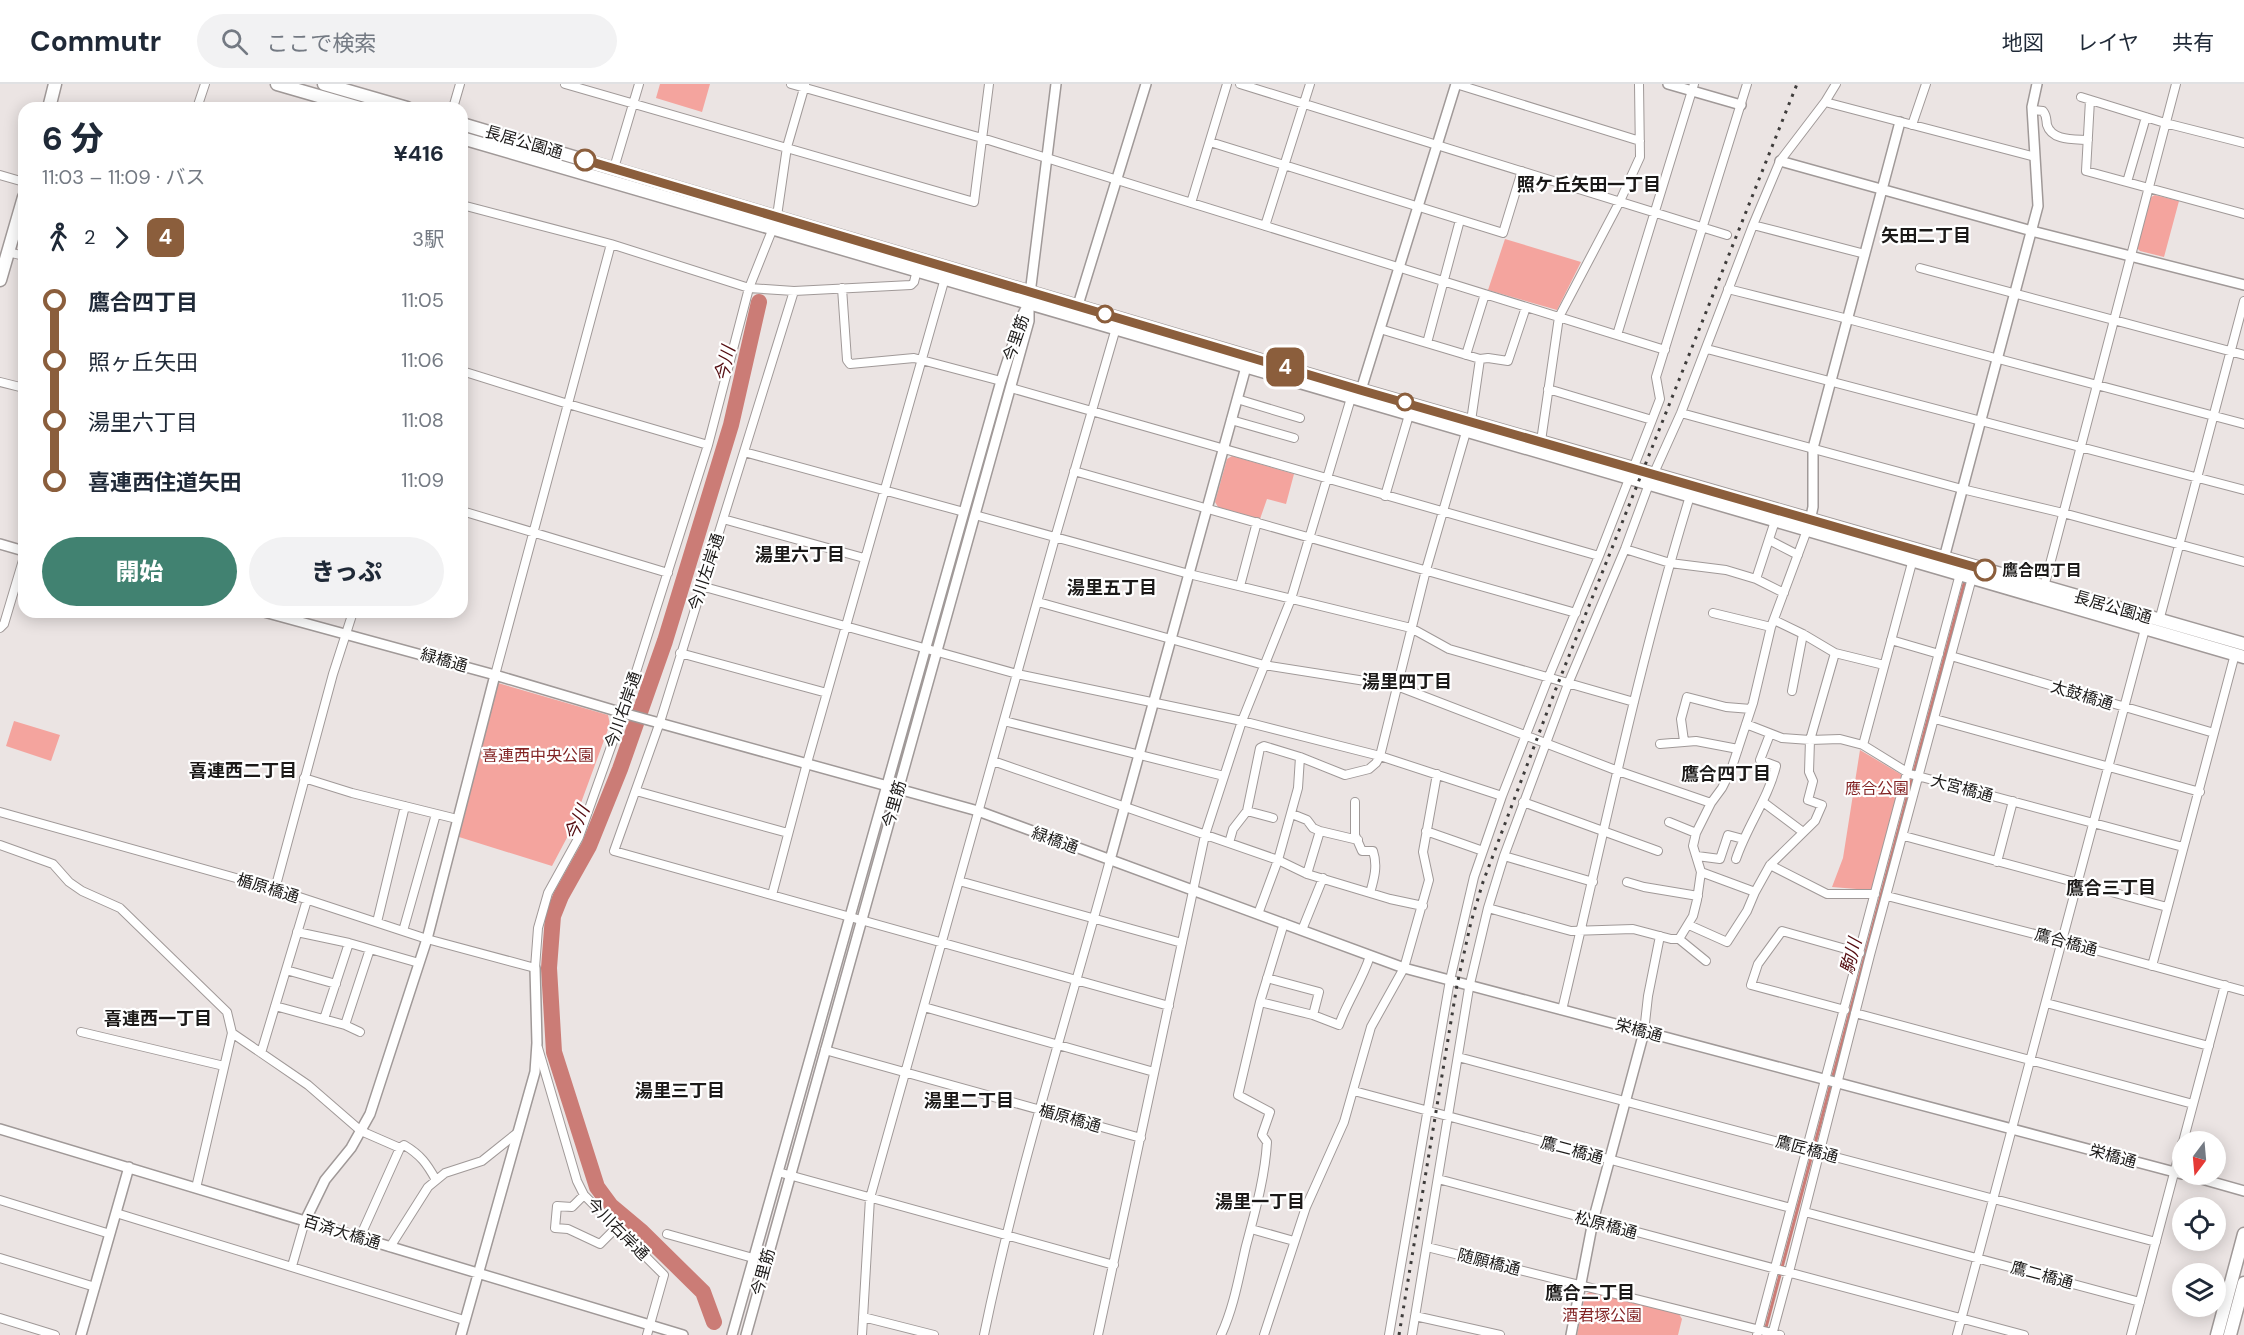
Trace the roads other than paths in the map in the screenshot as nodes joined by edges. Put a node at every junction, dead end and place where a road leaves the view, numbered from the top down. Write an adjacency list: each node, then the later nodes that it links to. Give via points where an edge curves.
1 (55, 84): 28 (main road)
2 (205, 84): 29 (street)
3 (277, 84): 30 (main road)
4 (324, 84): 25 (main road)
5 (460, 84): 32 (street)
6 (565, 84): 34 (street)
7 (639, 84): 34 (street)
8 (791, 84): 23 (street)
9 (989, 84): 43 (street)
10 (1056, 84): 52 (street)
11 (1146, 84): 59 (street)
12 (1227, 84): 47 (street)
13 (1240, 84): 35 (street)
14 (1310, 84): 35 (street)
15 (1456, 84): 45 (street); 49 (street)
16 (1639, 84): 45 (street)
17 (1668, 84): 24 (street)
18 (1747, 84): 36 (street)
19 (1836, 84): 33 (street)
20 (1926, 84): 41 (street)
21 (2034, 84): 37 (street)
22 (2176, 84): 40 (street)
23 (805, 86): 43 (street); 50 (street, 今川右岸通)
24 (1693, 87): 36 (street); 67 (street)
25 (349, 88): 31 (main road)
26 (2081, 98): 27 (street)
27 (2090, 100): 38 (street); 46 (street)
28 (50, 102)
29 (199, 102)
30 (339, 102)
31 (389, 102)
32 (455, 102)
33 (1825, 102): 39 (street); 53 (street)
34 (633, 104): 50 (street); 55 (street)
35 (1304, 104): 49 (street); 54 (street)
36 (1741, 105): 74 (street)
37 (2032, 110): 46 (street, via 2046,114 2053,134); 51 (street)
38 (2146, 117): 40 (street); 60 (street)
39 (1900, 122): 41 (street); 62 (street)
40 (2165, 123): 48 (street); 61 (street)
41 (1912, 125): 51 (street)
42 (468, 126): 55 (main road, 長居公園通)
43 (982, 138): 50 (street, via 974,202); 52 (street)
44 (468, 140): 71 (main road, 長居公園通)
45 (1640, 141): 63 (street, via 1640,157)
46 (2088, 141): 60 (street, via 2086,171)
47 (1210, 142): 54 (street); 64 (street)
48 (2244, 143)
49 (1437, 145): 56 (street); 66 (street)
50 (787, 147): 71 (street, 今川右岸通)
51 (2035, 157): 75 (street, via 2038,206)
52 (1047, 158): 59 (street); 95 (street)
53 (1780, 161): 62 (street); 72 (street)
54 (1284, 165): 66 (street); 73 (street)
55 (614, 168): 71 (main road, 長居公園通)
56 (1522, 171): 63 (street); 70 (street, via 1503,233)
57 (0, 175): 58 (street)
58 (18, 180)
59 (1116, 180): 64 (street); 97 (street)
60 (2127, 182): 61 (street)
61 (2148, 188): 68 (street); 81 (street)
62 (1882, 189): 75 (street); 80 (street)
63 (1620, 201): 67 (street); 99 (street)
64 (1191, 202): 73 (street)
65 (468, 207): 77 (street)
66 (1418, 207): 70 (street); 82 (street)
67 (1655, 212): 74 (street); 104 (street)
68 (2244, 214)
69 (18, 218): 78 (main road)
70 (1460, 220): 87 (street)
71 (775, 222): 84 (main road, 長居公園通); 89 (street, 今川右岸通); 95 (main road, 長居公園通)
72 (1753, 225): 80 (street); 91 (street)
73 (1265, 226): 82 (street)
74 (1704, 227): 76 (street); 107 (street)
75 (2032, 231): 81 (street); 93 (street)
76 (1727, 234)
77 (610, 244): 89 (street); 125 (street)
78 (8, 252): 79 (street); 86 (main road)
79 (18, 254)
80 (1865, 254): 100 (street)
81 (2130, 256): 88 (street); 101 (street)
82 (1399, 267): 87 (street); 103 (street)
83 (1920, 268): 93 (street)
84 (917, 270): 85 (main road, 長居公園通); 90 (street, via 911,285)
85 (945, 278): 95 (main road, 長居公園通); 113 (street)
86 (0, 280)
87 (1443, 281): 94 (street); 105 (street)
88 (2244, 285)
89 (749, 288): 92 (street); 138 (street, 今川右岸通)
90 (842, 288): 92 (street); 113 (street, via 850,364)
91 (1728, 289): 100 (street); 106 (street)
92 (794, 291): 142 (street, 今川左岸通)
93 (2015, 293): 101 (street); 111 (street)
94 (1485, 294): 98 (street); 110 (street)
95 (1030, 297): 97 (main road, 長居公園通); 102 (main road, 長居公園通); 116 (street, 今里筋); 121 (street, 今里筋, via 1030,318)
96 (2244, 301): 108 (street)
97 (1078, 304): 123 (main road, 長居公園通)
98 (1526, 307): 99 (street); 112 (street, via 1508,361)
99 (1559, 317): 104 (street); 122 (street)
100 (1848, 318): 111 (street); 117 (street)
101 (2113, 319): 108 (street); 119 (street)
102 (1116, 328): 114 (main road, 長居公園通); 126 (street)
103 (1380, 329): 105 (street); 123 (street)
104 (1617, 335): 107 (street)
105 (1427, 343): 110 (street)
106 (1707, 349): 117 (street); 127 (street)
107 (1665, 350): 132 (street, via 1656,377 1660,399)
108 (2231, 351): 109 (street); 129 (street)
109 (2244, 354)
110 (1466, 355): 112 (street)
111 (1998, 358): 119 (street); 133 (street)
112 (1480, 359): 135 (street)
113 (921, 360): 116 (street); 149 (street)
114 (1246, 367): 123 (main road, 長居公園通); 124 (street)
115 (468, 373): 125 (street)
116 (1001, 381): 154 (street, 今里筋)
117 (1831, 381): 133 (street); 139 (street)
118 (0, 382): 120 (street)
119 (2097, 385): 129 (street); 140 (street)
120 (18, 386)
121 (1011, 388): 126 (street); 158 (street, 今里筋)
122 (1548, 389): 132 (street); 137 (street)
123 (1356, 394): 128 (main road, 長居公園通); 135 (main road, 長居公園通); 146 (street)
124 (1237, 399): 130 (street); 131 (street)
125 (567, 404): 138 (street); 163 (street)
126 (1091, 412): 141 (street); 143 (street)
127 (1681, 413): 139 (street); 147 (street)
128 (1409, 415): 135 (main road, 長居公園通); 151 (street)
129 (2213, 416): 134 (street); 145 (street)
130 (1300, 418)
131 (1231, 420): 136 (street); 141 (street)
132 (1652, 420): 144 (street)
133 (1981, 421): 140 (street); 148 (street)
134 (2244, 424)
135 (1469, 426): 137 (main road, 長居公園通); 144 (main road, 長居公園通); 155 (street)
136 (1294, 438)
137 (1541, 441): 144 (main road, 長居公園通)
138 (708, 445): 180 (street, 今川右岸通)
139 (1813, 448): 148 (street); 162 (street, via 1813,507)
140 (2081, 448): 145 (street); 157 (street)
141 (1224, 450): 146 (street); 153 (street)
142 (744, 452): 149 (street); 159 (street, 今川左岸通)
143 (1074, 471): 153 (street); 165 (street)
144 (1632, 473): 147 (main road, 長居公園通); 172 (street)
145 (2197, 477): 150 (street); 168 (street)
146 (1326, 479): 151 (street); 164 (street)
147 (1652, 479): 152 (main road, 長居公園通); 162 (main road, 長居公園通); 170 (street)
148 (1962, 489): 157 (street); 177 (street)
149 (883, 490): 154 (street); 173 (street)
150 (2244, 490)
151 (1385, 496): 155 (street)
152 (1690, 496): 160 (main road, 長居公園通); 176 (street)
153 (1207, 509): 161 (street); 181 (street)
154 (964, 512): 204 (street, 今里筋)
155 (1443, 512): 172 (street); 178 (street)
156 (468, 513): 163 (street)
157 (2062, 513): 168 (street); 186 (street)
158 (975, 515): 165 (street); 205 (street, 今里筋)
159 (723, 519): 173 (street); 184 (street, 今川左岸通)
160 (1775, 521): 162 (main road, 長居公園通); 166 (street)
161 (1257, 522): 164 (street); 185 (street)
162 (1809, 524): 171 (street); 174 (main road, 長居公園通); 177 (main road, 長居公園通)
163 (532, 532): 180 (street); 214 (street)
164 (1309, 537): 178 (street); 188 (street)
165 (1055, 538): 181 (street); 189 (street)
166 (1769, 540): 171 (street); 183 (street)
167 (0, 544): 169 (street)
168 (2180, 544): 175 (street); 194 (street)
169 (18, 549)
170 (1625, 549): 176 (street); 216 (street)
171 (1798, 555): 187 (street)
172 (1599, 556): 190 (street)
173 (864, 558): 196 (street)
174 (1913, 560): 177 (main road, 長居公園通); 203 (street)
175 (2244, 562)
176 (1670, 563): 183 (street, via 1726,570); 220 (street)
177 (1943, 563): 179 (main road, 長居公園通)
178 (1426, 570): 190 (street); 198 (street)
179 (1968, 570): 186 (main road, 長居公園通); 199 (main road, 長居公園通); 209 (street); 210 (street)
180 (668, 573): 224 (street, 今川右岸通)
181 (1189, 574): 185 (street); 202 (street)
182 (18, 576): 197 (street)
183 (1756, 579): 187 (street)
184 (701, 586): 196 (street); 207 (street, 今川左岸通)
185 (1240, 586): 188 (street)
186 (2044, 587): 194 (main road, 長居公園通)
187 (1784, 592): 195 (street)
188 (1291, 599): 198 (street); 211 (street)
189 (1038, 602): 202 (street); 213 (street)
190 (1576, 613): 215 (street)
191 (1713, 613): 195 (street)
192 (301, 618): 200 (street, 緑橋通)
193 (352, 618): 200 (street)
194 (2159, 621): 199 (street); 206 (main road, 長居公園通)
195 (1772, 624): 201 (street); 223 (street)
196 (847, 627): 204 (street); 219 (street)
197 (0, 628)
198 (1411, 628): 215 (street, via 1449,649); 217 (street)
199 (2145, 629): 206 (main road, 長居公園通); 222 (street)
200 (348, 634): 214 (street, 緑橋通); 249 (street)
201 (1803, 634): 208 (street); 218 (street)
202 (1171, 639): 211 (street); 221 (street)
203 (1891, 640): 209 (street); 212 (street)
204 (926, 649): 205 (street); 250 (street, 今里筋)
205 (936, 652): 213 (street); 251 (street, 今里筋)
206 (2241, 652): 230 (street)
207 (680, 653): 219 (street); 228 (street, 今川左岸通)
208 (1835, 653): 212 (street); 233 (street)
209 (1939, 654): 247 (street)
210 (1951, 656): 222 (street, 太鼓橋通); 225 (street)
211 (1264, 665): 217 (street); 227 (street)
212 (1884, 665): 237 (street)
213 (1017, 674): 221 (street); 226 (street)
214 (495, 675): 224 (street, 緑橋通); 268 (street)
215 (1549, 676): 216 (street); 232 (street)
216 (1568, 684): 220 (street); 235 (street)
217 (1397, 686): 232 (street); 240 (street)
218 (1792, 691)
219 (827, 693): 243 (street)
220 (1634, 702): 245 (street)
221 (1154, 703): 227 (street); 239 (street)
222 (2123, 707): 230 (street, 太鼓橋通); 244 (street)
223 (1751, 709): 229 (street); 234 (street, via 1687,697 1681,719)
224 (623, 713): 228 (street, 緑橋通); 336 (street, 今川右岸通, via 579,837 548,893 538,928)
225 (1935, 719): 244 (street); 247 (street)
226 (1004, 721): 239 (street); 242 (street)
227 (1242, 721): 240 (street); 248 (street)
228 (657, 722): 243 (street, 緑橋通); 252 (street, 今川左岸通)
229 (1746, 724): 231 (street, 大宮橋通); 238 (street)
230 (2214, 733): 253 (street)
231 (1770, 734): 233 (street, 大宮橋通); 258 (street, via 1760,760 1776,766)
232 (1526, 735): 235 (street); 254 (street)
233 (1810, 740): 237 (street, 大宮橋通, via 1840,739); 274 (street, via 1809,772 1813,781 1808,800 1822,805 1815,821)
234 (1684, 741): 236 (street); 238 (street)
235 (1546, 742): 245 (street); 257 (street)
236 (1660, 744)
237 (1863, 745): 247 (street, 大宮橋通)
238 (1738, 749): 259 (street, via 1727,779)
239 (1140, 754): 248 (street); 261 (street)
240 (1380, 756): 241 (street, via 1369,769 1345,775); 246 (street)
241 (1300, 757): 262 (street, via 1260,748); 266 (street)
242 (993, 761): 261 (street); 264 (street)
243 (807, 763): 250 (street, 緑橋通); 275 (street)
244 (2107, 767): 253 (street); 270 (street)
245 (1618, 771): 259 (street); 273 (street)
246 (1437, 774): 254 (street); 272 (street)
247 (1913, 775): 255 (street, 大宮橋通); 278 (street); 304 (street)
248 (1224, 776): 277 (street)
249 (304, 777): 260 (street, via 352,794); 300 (street)
250 (887, 786): 251 (street, 緑橋通); 313 (street, 今里筋)
251 (898, 790): 264 (street, 緑橋通); 314 (street, 今里筋)
252 (636, 791): 275 (street); 305 (street, 今川左岸通, via 614,851)
253 (2200, 792): 283 (street)
254 (1502, 796): 285 (street)
255 (2013, 801): 270 (street, 大宮橋通); 291 (street)
256 (1355, 802): 280 (street)
257 (1523, 802): 273 (street); 286 (street)
258 (1763, 802): 274 (street); 279 (street)
259 (1711, 803): 276 (street)
260 (405, 806): 265 (street); 316 (street)
261 (1125, 807): 277 (street); 289 (street)
262 (1247, 811): 267 (street); 281 (street)
263 (0, 812): 300 (street, 楯原橋通)
264 (978, 812): 289 (street, 緑橋通); 296 (street)
265 (436, 814): 268 (street); 320 (street)
266 (1292, 814): 271 (street); 290 (street)
267 (1273, 818)
268 (457, 819): 324 (street)
269 (1669, 822): 276 (street)
270 (2093, 823): 283 (street, 大宮橋通); 299 (street)
271 (1320, 831): 280 (street); 294 (street)
272 (1426, 831): 285 (street); 309 (street, via 1424,852 1429,880)
273 (1604, 832): 284 (street); 297 (street)
274 (1803, 832): 292 (street)
275 (788, 833): 305 (street)
276 (1696, 833): 287 (street)
277 (1205, 835): 281 (street); 301 (street)
278 (1904, 836): 291 (street); 307 (street)
279 (1743, 839): 287 (street, via 1728,835 1720,859); 288 (street)
280 (1358, 840): 303 (street, via 1362,850 1373,851 1375,857)
281 (1228, 843): 290 (street)
282 (0, 845): 360 (street, via 53,864 75,887 120,908 227,1012)
283 (2183, 847): 310 (street)
284 (1658, 850)
285 (1483, 851): 341 (street, via 1465,909)
286 (1504, 856): 297 (street); 311 (street)
287 (1697, 856): 293 (street)
288 (1736, 859)
289 (1110, 860): 301 (street, 緑橋通); 315 (street)
290 (1278, 860): 294 (street); 312 (street)
291 (1996, 862): 299 (street)
292 (1770, 865): 302 (street); 304 (street, via 1827,894)
293 (1701, 872): 302 (street); 306 (street)
294 (1307, 874): 295 (street)
295 (1323, 879): 303 (street); 319 (street)
296 (960, 881): 315 (street); 327 (street)
297 (1593, 882): 321 (street)
298 (1627, 882): 306 (street)
299 (2076, 884): 310 (street); 326 (street)
300 (275, 889): 308 (street, 楯原橋通)
301 (1193, 890): 312 (street, 緑橋通); 328 (street)
302 (1755, 892): 318 (street, via 1726,942)
303 (1370, 893): 309 (street)
304 (1875, 894): 331 (street)
305 (772, 895): 313 (street)
306 (1698, 896): 318 (street)
307 (1887, 896): 326 (street, 鷹合橋通); 353 (street)
308 (307, 900): 316 (street, 楯原橋通); 322 (street)
309 (1423, 906): 337 (street)
310 (2167, 907): 335 (street)
311 (1488, 908): 321 (street); 343 (street)
312 (1258, 914): 317 (street, 緑橋通)
313 (851, 916): 314 (street); 389 (street, 今里筋)
314 (861, 919): 327 (street); 364 (street, 今里筋)
315 (1094, 919): 328 (street); 340 (street)
316 (377, 922): 320 (street, 楯原橋通)
317 (1284, 923): 319 (street, 緑橋通); 339 (street)
318 (1689, 925): 325 (street)
319 (1302, 930): 332 (street, 緑橋通)
320 (404, 931): 324 (street, 楯原橋通)
321 (1581, 931): 323 (street, via 1633,929); 351 (street)
322 (297, 932): 329 (street); 338 (street)
323 (1660, 936): 325 (street); 359 (street)
324 (427, 939): 334 (street); 336 (street, 楯原橋通)
325 (1679, 939): 333 (street)
326 (2062, 941): 335 (street, 鷹合橋通); 347 (street)
327 (942, 942): 340 (street); 350 (street)
328 (1182, 943): 349 (street)
329 (349, 944): 330 (street); 342 (street)
330 (370, 949): 334 (street); 356 (street)
331 (1860, 953): 352 (street); 352 (street, via 1782,931 1758,964 1751,985)
332 (1370, 956): 337 (street, 緑橋通); 354 (street, via 1339,1025)
333 (1706, 961)
334 (419, 963): 380 (street)
335 (2152, 966): 344 (street, 鷹合橋通)
336 (535, 968): 361 (street, 今川右岸通)
337 (1404, 968): 341 (street, 緑橋通); 372 (street, via 1371,1027)
338 (286, 970): 342 (street); 348 (street)
339 (1267, 978): 346 (street); 354 (street, via 1319,992)
340 (1076, 980): 349 (street); 362 (street)
341 (1450, 980): 343 (street, 栄橋通); 376 (street)
342 (336, 984): 355 (street)
343 (1470, 985): 351 (street, 栄橋通); 366 (street)
344 (2225, 986): 345 (street, 鷹合橋通); 363 (street)
345 (2244, 991)
346 (1260, 1002): 354 (street); 408 (street, via 1238,1095 1270,1112 1262,1135 1267,1142 1266,1155)
347 (2046, 1003): 363 (street); 367 (street)
348 (275, 1006): 355 (street); 365 (street)
349 (1169, 1006): 370 (street)
350 (924, 1007): 362 (street); 369 (street)
351 (1562, 1010): 359 (street, 栄橋通)
352 (1845, 1010): 371 (street)
353 (1855, 1013): 367 (street); 371 (street)
354 (1313, 1014)
355 (324, 1020): 356 (street)
356 (345, 1025): 358 (street)
357 (81, 1032): 368 (street)
358 (360, 1032)
359 (1644, 1032): 371 (street, 栄橋通); 373 (street)
360 (232, 1033): 365 (street); 368 (street)
361 (537, 1043): 382 (street, via 535,1072); 398 (street, 今川右岸通)
362 (1058, 1044): 370 (street); 375 (street)
363 (2209, 1046): 374 (street)
364 (825, 1050): 369 (street, 楯原橋通); 391 (street, 今里筋)
365 (261, 1053): 380 (street, via 308,1085)
366 (1458, 1057): 373 (street, 鷹匠橋通); 377 (street)
367 (2029, 1060): 374 (street); 379 (street)
368 (224, 1066): 396 (street)
369 (905, 1072): 375 (street, 楯原橋通); 399 (street)
370 (1154, 1072): 383 (street)
371 (1832, 1081): 379 (street, 栄橋通); 385 (street); 386 (street)
372 (1354, 1091): 376 (street, 鷹二橋通); 414 (street)
373 (1625, 1100): 385 (street, 鷹匠橋通); 387 (street)
374 (2193, 1104): 381 (street)
375 (1039, 1109): 383 (street, 楯原橋通); 412 (street)
376 (1426, 1111): 377 (street, 鷹二橋通); 450 (street)
377 (1448, 1116): 387 (street, 鷹二橋通); 392 (street)
378 (0, 1129): 388 (street, 百済大橋通)
379 (2012, 1129): 390 (street, 栄橋通); 400 (street)
380 (361, 1131): 384 (street); 405 (street, via 325,1180)
381 (2186, 1131)
382 (517, 1133): 393 (street, via 482,1161 445,1173); 424 (street)
383 (1141, 1138): 421 (street)
384 (400, 1148): 393 (street, via 404,1145 419,1154); 413 (street)
385 (1808, 1149): 386 (street, 鷹匠橋通); 402 (street)
386 (1819, 1152): 400 (street, 鷹匠橋通); 403 (street)
387 (1609, 1160): 402 (street, 鷹二橋通); 406 (street)
388 (129, 1167): 396 (street, 百済大橋通); 404 (street)
389 (778, 1172): 391 (street); 420 (street, 今里筋)
390 (2172, 1172)
391 (790, 1175): 399 (street); 443 (street, 今里筋)
392 (1437, 1179): 406 (street, 松原橋通); 417 (street)
393 (436, 1180): 416 (street)
394 (2176, 1185): 415 (street)
395 (2221, 1185): 397 (street, 栄橋通)
396 (196, 1188): 405 (street, 百済大橋通)
397 (2244, 1191)
398 (584, 1195): 407 (street, 今川右岸通); 407 (street, via 572,1207 557,1206 555,1228 568,1229 600,1244)
399 (870, 1198): 412 (street); 431 (street)
400 (1992, 1199): 415 (street, 鷹匠橋通); 418 (street)
401 (0, 1200): 410 (street)
402 (1791, 1208): 423 (street)
403 (1804, 1212): 418 (street, 鷹二橋通); 425 (street)
404 (116, 1213): 410 (street); 422 (street)
405 (305, 1221): 413 (street, 百済大橋通); 422 (street)
406 (1593, 1221): 423 (street, 松原橋通); 427 (street)
407 (617, 1227): 435 (street, 今川右岸通, via 664,1275)
408 (1251, 1229): 414 (street); 448 (street)
409 (2244, 1233): 457 (main road)
410 (110, 1234): 428 (street)
411 (667, 1234): 420 (street)
412 (1006, 1234): 421 (street); 446 (street)
413 (360, 1237): 416 (street, 百済大橋通)
414 (1294, 1241): 449 (street)
415 (2156, 1242): 429 (street)
416 (390, 1247): 424 (street, 百済大橋通)
417 (1427, 1247): 427 (street, 随願橋通); 430 (street)
418 (1977, 1257): 429 (street, 鷹二橋通); 433 (street)
419 (0, 1258): 428 (street)
420 (753, 1258): 442 (street, 今里筋)
421 (1114, 1265): 447 (street)
422 (292, 1266): 434 (street)
423 (1775, 1269): 425 (street, 松原橋通); 436 (street)
424 (479, 1271): 434 (street); 435 (street, 百済大橋通)
425 (1788, 1272): 433 (street); 436 (street)
426 (2244, 1283): 458 (main road)
427 (1581, 1284): 436 (street, 随願橋通); 453 (street)
428 (95, 1287): 438 (street)
429 (2139, 1302): 456 (street)
430 (1414, 1316): 451 (street); 452 (street)
431 (863, 1317): 444 (street); 445 (street)
432 (0, 1318): 437 (street)
433 (1961, 1318): 454 (street); 455 (street)
434 (464, 1320): 439 (street)
435 (650, 1324): 440 (street); 441 (street, 百済大橋通)
436 (1767, 1333)
437 (56, 1335)
438 (81, 1335)
439 (460, 1335)
440 (647, 1335)
441 (683, 1335)
442 (732, 1335)
443 (746, 1335)
444 (862, 1335)
445 (934, 1335)
446 (984, 1335)
447 (1098, 1335)
448 (1221, 1335)
449 (1264, 1335)
450 (1389, 1335)
451 (1412, 1335)
452 (1500, 1335)
453 (1571, 1335)
454 (1957, 1335)
455 (2024, 1335)
456 (2131, 1335)
457 (2217, 1335)
458 (2230, 1335)

